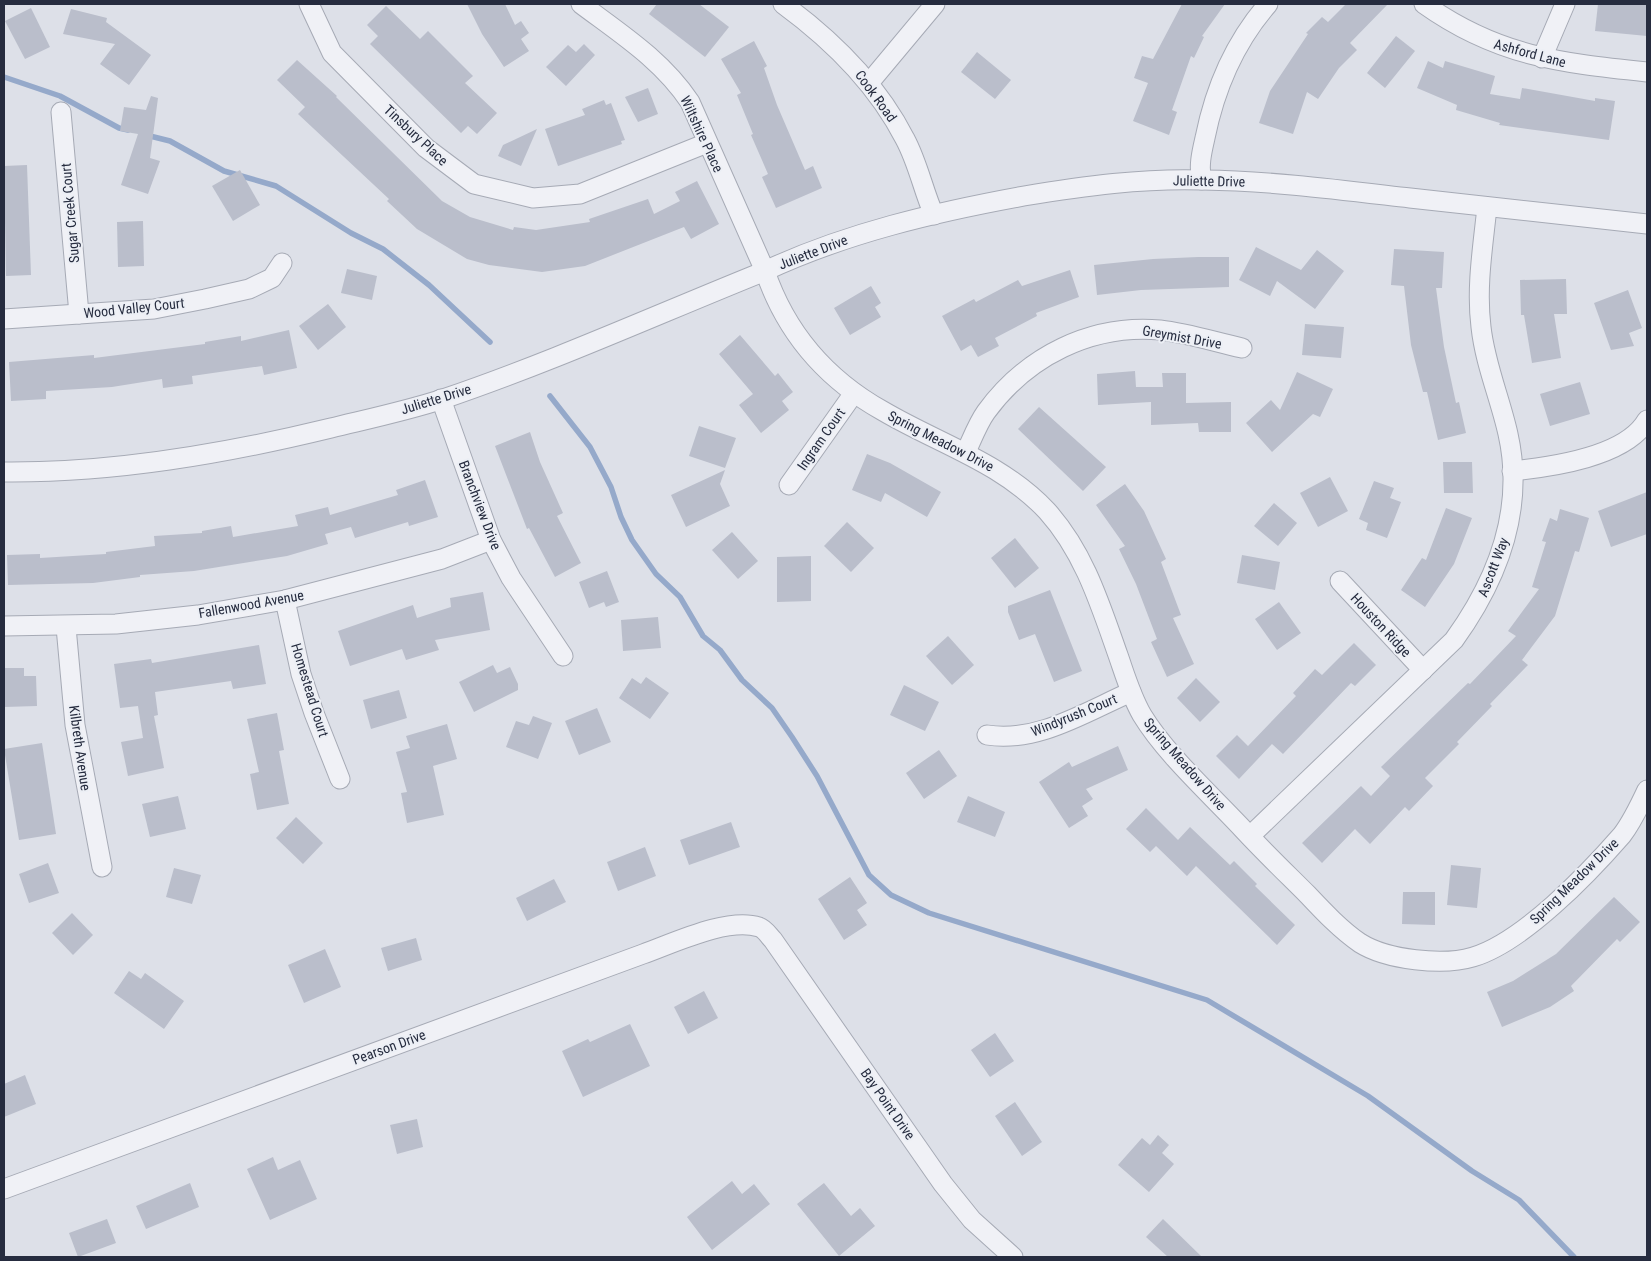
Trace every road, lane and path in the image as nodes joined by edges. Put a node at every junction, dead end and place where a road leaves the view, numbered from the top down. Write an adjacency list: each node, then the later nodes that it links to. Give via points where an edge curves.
1 (309, 4): 12 (street, Tinsbury Place, via 332,53 426,148 474,184 533,198 580,194)
2 (581, 4): 12 (street, Wiltshire Place, via 659,64 677,82 690,102)
3 (935, 4): 10 (street)
4 (1268, 4): 13 (street, via 1236,50 1220,83 1202,150)
5 (1424, 4): 8 (street, Ashford Lane, via 1456,26 1490,42)
6 (1564, 4): 8 (street)
7 (787, 5): 10 (street, Cook Road)
8 (1542, 58): 9 (street, Ashford Lane)
9 (1647, 72)
10 (869, 83): 15 (street, Cook Road, via 887,106 906,140)
11 (61, 112): 19 (street, Sugar Creek Court)
12 (707, 143): 18 (street, Wiltshire Place)
13 (1202, 180): 14 (street, Juliette Drive, via 1281,183); 15 (street, Juliette Drive, via 1133,181 1077,188 977,204)
14 (1487, 206): 16 (street, Juliette Drive); 26 (street, Ascott Way, via 1480,270 1481,328 1509,437)
15 (934, 215): 18 (street, Juliette Drive, via 861,234 800,255)
16 (1647, 224)
17 (282, 263): 19 (street, Wood Valley Court, via 272,278 240,291 154,309)
18 (765, 272): 22 (street, Spring Meadow Drive, via 791,328 812,356); 23 (street, Juliette Drive)
19 (79, 314): 20 (street, Wood Valley Court)
20 (4, 319)
21 (1242, 348): 25 (street, Greymist Drive, via 1161,330 1136,329 1082,338 1028,367 1005,388 985,413)
22 (854, 393): 25 (street, Spring Meadow Drive, via 884,412); 28 (street, Ingram Court)
23 (442, 399): 27 (street, Juliette Drive, via 276,442 192,457 105,468); 29 (street, Branchview Drive)
24 (1647, 420): 26 (street, via 1629,438 1595,455 1552,467)
25 (966, 452): 36 (street, Spring Meadow Drive, via 1026,491 1068,538 1096,592)
26 (1512, 471): 35 (street, Ascott Way, via 1510,518 1491,582 1454,640)
27 (4, 472)
28 (788, 485)
29 (491, 540): 31 (street, Fallenwood Avenue, via 442,559); 34 (street, Branchview Drive, via 511,578)
30 (1340, 581): 35 (street, Houston Ridge)
31 (285, 600): 33 (street, Fallenwood Avenue, via 198,615); 38 (street, Homestead Court, via 301,674)
32 (4, 626): 33 (street, Fallenwood Avenue)
33 (66, 627): 41 (street, Kilbreth Avenue, via 75,725)
34 (564, 656)
35 (1423, 670): 40 (street, Ascott Way)
36 (1130, 692): 37 (street, Windyrush Court, via 1042,731 1021,736); 40 (street, Spring Meadow Drive, via 1163,744)
37 (987, 735)
38 (340, 779)
39 (1647, 793): 40 (street, Spring Meadow Drive, via 1624,833 1542,916 1498,946 1472,957 1404,959 1362,944 1333,921)
40 (1250, 836)
41 (102, 867)
42 (773, 940): 43 (street, Pearson Drive, via 762,928 746,925 720,928); 44 (street, Bay Point Drive, via 943,1184 972,1220)
43 (4, 1190)
44 (1013, 1257)

